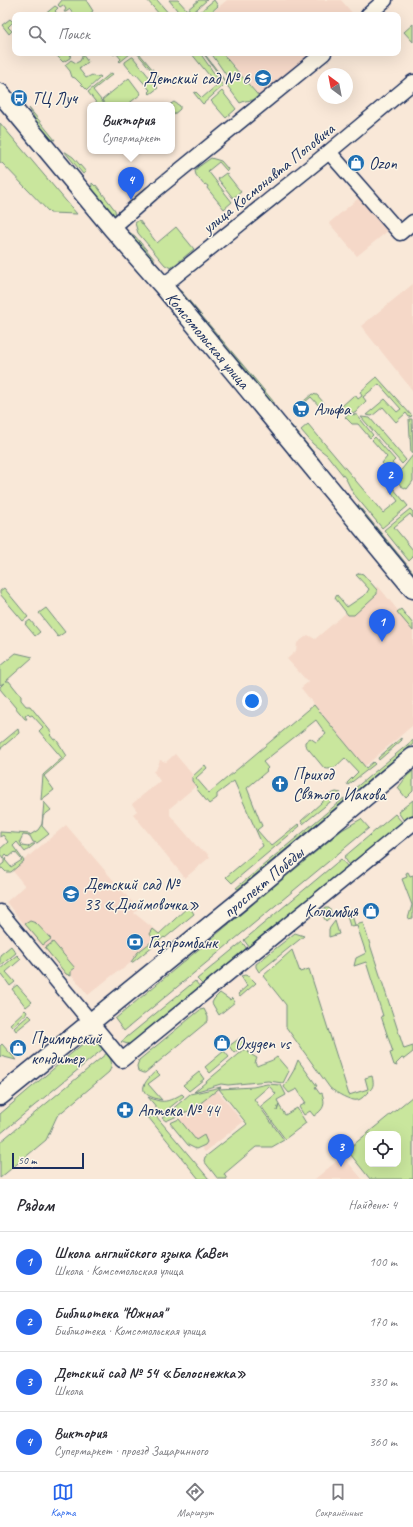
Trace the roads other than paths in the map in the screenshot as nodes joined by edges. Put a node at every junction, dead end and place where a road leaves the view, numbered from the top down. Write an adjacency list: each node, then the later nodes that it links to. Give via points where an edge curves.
1 (385, 0): 2 (street)
2 (371, 12)
3 (320, 56): 8 (street)
4 (413, 82): 6 (street, улица Космонавта Поповича)
5 (0, 93): 8 (main road, Комсомольская улица)
6 (329, 152): 7 (street, via 400,233); 9 (street, улица Космонавта Поповича)
7 (413, 222)
8 (112, 228): 9 (main road, Комсомольская улица)
9 (163, 286): 10 (main road, Комсомольская улица)
10 (413, 589)
11 (413, 757): 14 (main road, проспект Победы)
12 (413, 823): 14 (street, via 122,1060)
13 (0, 912): 14 (street)
14 (91, 1022): 15 (main road, проспект Победы)
15 (0, 1096)

